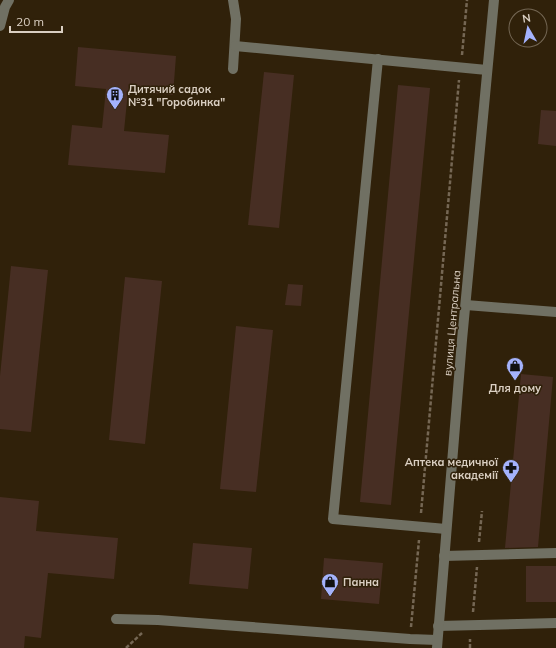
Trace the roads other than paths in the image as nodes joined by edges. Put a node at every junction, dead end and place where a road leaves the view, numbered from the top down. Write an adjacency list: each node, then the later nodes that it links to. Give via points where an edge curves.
1 (9, 0): 4 (street)
2 (233, 0): 5 (street, via 236,19)
3 (494, 0): 8 (street, вулиця Центральна)
4 (0, 26)
5 (235, 46): 6 (street); 7 (street)
6 (378, 59): 8 (street); 11 (street, via 333,519)
7 (233, 69)
8 (487, 70): 9 (street, вулиця Центральна)
9 (466, 305): 10 (street); 11 (street, вулиця Центральна)
10 (556, 312)
11 (446, 529): 13 (street, вулиця Центральна)
12 (556, 553): 13 (street)
13 (444, 556): 16 (street, вулиця Центральна)
14 (116, 619): 17 (street, via 410,639)
15 (556, 623): 16 (street)
16 (438, 626): 17 (street, вулиця Центральна)
17 (437, 644)

